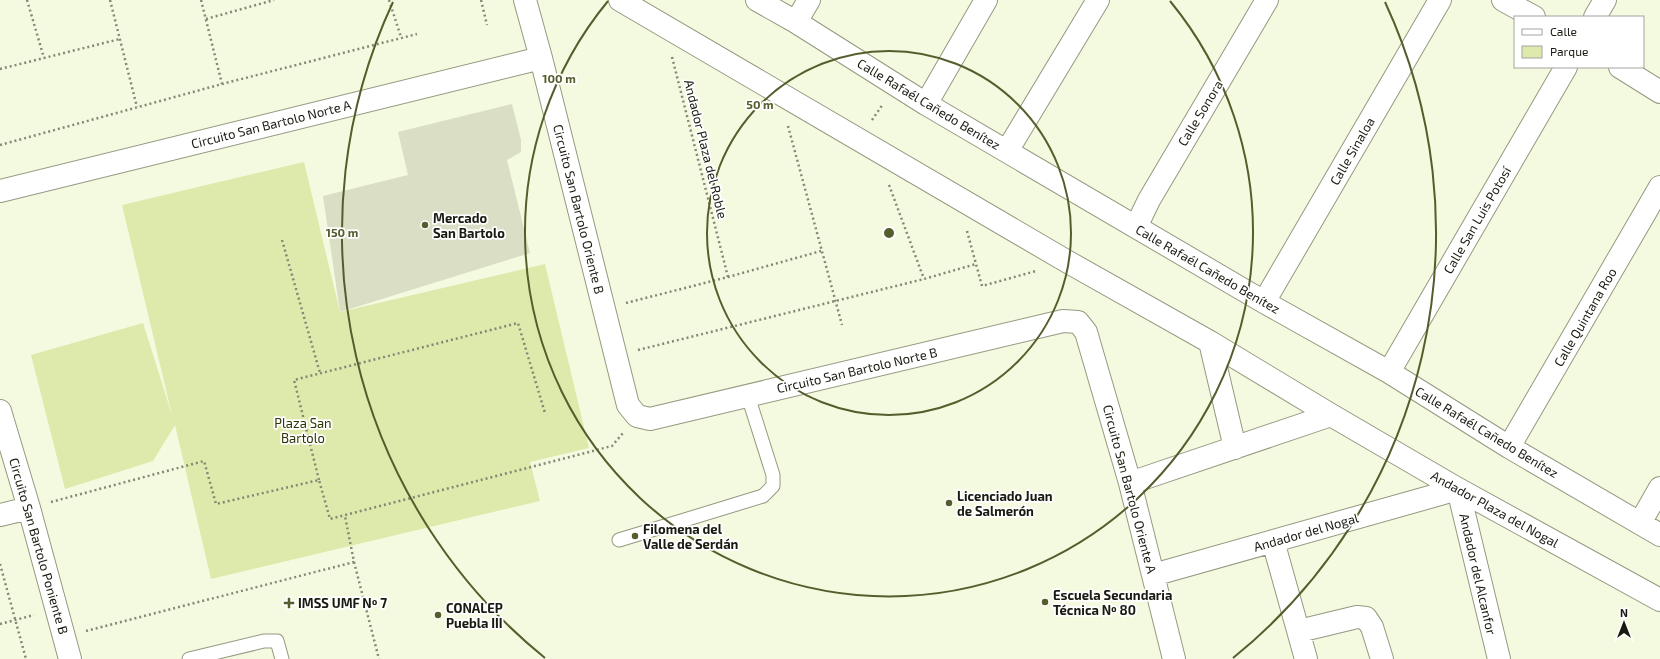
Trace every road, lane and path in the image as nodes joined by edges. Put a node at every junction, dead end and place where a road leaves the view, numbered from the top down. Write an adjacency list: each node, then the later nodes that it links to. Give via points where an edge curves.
1 (27, 0): 26 (path)
2 (110, 0): 25 (path)
3 (200, 0): 19 (path)
4 (274, 0): 19 (path)
5 (389, 0): 24 (path)
6 (481, 0): 21 (path)
7 (525, 0): 27 (street, Circuito San Bartolo Oriente B)
8 (620, 0): 22 (street, Andador Plaza del Nogal)
9 (757, 0): 20 (street, Calle Rafaél Cañedo Benítez)
10 (809, 0): 20 (street)
11 (986, 0): 35 (street)
12 (1098, 0): 40 (street)
13 (1267, 0): 44 (street, Calle Sonora, via 1149,200)
14 (1440, 0): 52 (street, Calle Sinaloa)
15 (1503, 0): 17 (street)
16 (1605, 0): 18 (street)
17 (1532, 16)
18 (1596, 16)
19 (206, 19): 31 (path)
20 (796, 22): 32 (street, Calle Rafaél Cañedo Benítez)
21 (487, 25)
22 (664, 26): 34 (street, Andador Plaza del Nogal); 49 (path, Andador Plaza del Roble)
23 (418, 34): 24 (path)
24 (401, 37): 31 (path)
25 (120, 39): 26 (path); 36 (path)
26 (44, 58): 30 (path)
27 (542, 58): 42 (street, Circuito San Bartolo Norte A); 53 (street, Circuito San Bartolo Oriente B)
28 (1565, 68): 58 (street, Calle San Luis Potosí)
29 (1622, 68): 33 (street)
30 (0, 69)
31 (222, 84): 36 (path)
32 (896, 85): 35 (street, Calle Rafaél Cañedo Benítez); 37 (path)
33 (1660, 92)
34 (780, 95): 37 (street, Andador Plaza del Nogal); 46 (path)
35 (926, 104): 40 (street, Calle Rafaél Cañedo Benítez)
36 (136, 107): 38 (path)
37 (858, 140): 39 (street, Andador Plaza del Nogal)
38 (0, 145)
39 (876, 151): 43 (street, Andador Plaza del Nogal); 50 (path)
40 (1007, 151): 44 (street, Calle Rafaél Cañedo Benítez)
41 (1660, 187): 65 (street, Calle Quintana Roo)
42 (0, 191)
43 (958, 198): 47 (street, Andador Plaza del Nogal); 48 (path)
44 (1136, 227): 52 (street, Calle Rafaél Cañedo Benítez)
45 (282, 240): 59 (path)
46 (821, 251): 49 (path); 51 (path)
47 (1068, 262): 48 (path, via 982,286); 56 (street, Andador Plaza del Nogal)
48 (976, 264): 50 (path)
49 (728, 278): 53 (path)
50 (924, 279): 51 (path)
51 (834, 302): 55 (path); 57 (path)
52 (1264, 302): 58 (street, Calle Rafaél Cañedo Benítez)
53 (604, 308): 57 (street, Circuito San Bartolo Oriente B)
54 (1078, 322): 60 (street, Circuito San Bartolo Norte B, via 1063,321); 68 (street, Circuito San Bartolo Oriente A, via 1086,332)
55 (842, 326)
56 (1210, 342): 63 (street, Andador Plaza del Nogal); 66 (street)
57 (616, 356): 64 (street, Circuito San Bartolo Oriente B, via 628,405)
58 (1388, 372): 65 (street, Calle Rafaél Cañedo Benítez)
59 (320, 373): 62 (path, via 518,323); 67 (path, via 294,380)
60 (748, 396): 64 (street, Circuito San Bartolo Norte B, via 650,419); 76 (lane, via 772,475 772,486 763,496)
61 (0, 411): 71 (street, Circuito San Bartolo Poniente B)
62 (545, 413)
63 (1331, 415): 66 (street); 70 (street, Andador Plaza del Nogal)
64 (637, 416): 73 (path, via 612,446)
65 (1509, 446): 74 (street, Calle Rafaél Cañedo Benítez)
66 (1235, 448): 68 (street)
67 (319, 480): 71 (path, via 216,504 204,461); 73 (path, via 330,519)
68 (1130, 483): 80 (street, Circuito San Bartolo Oriente A)
69 (1660, 488): 74 (street)
70 (1458, 489): 77 (street, Andador del Nogal); 81 (street, Andador Plaza del Nogal); 95 (street, Andador del Alcanfor)
71 (29, 508): 72 (street); 82 (street, Circuito San Bartolo Poniente B)
72 (0, 515)
73 (345, 516): 78 (path)
74 (1640, 523): 75 (street, Calle Rafaél Cañedo Benítez)
75 (1660, 535)
76 (619, 540)
77 (1273, 541): 80 (street, Andador del Nogal); 85 (street)
78 (354, 562): 86 (path); 91 (path)
79 (0, 564): 83 (path)
80 (1153, 575): 92 (street, Circuito San Bartolo Oriente A)
81 (1660, 600)
82 (56, 610): 83 (path); 86 (street, Circuito San Bartolo Poniente B)
83 (15, 620): 84 (path); 87 (path)
84 (0, 624)
85 (1299, 631): 93 (street); 94 (street, via 1357,617 1366,618 1372,627)
86 (64, 637): 88 (street, Circuito San Bartolo Poniente B)
87 (26, 659)
88 (70, 659)
89 (189, 659): 90 (lane, via 264,641 277,641)
90 (282, 659)
91 (380, 659)
92 (1174, 659)
93 (1306, 659)
94 (1382, 659)
95 (1499, 659)

